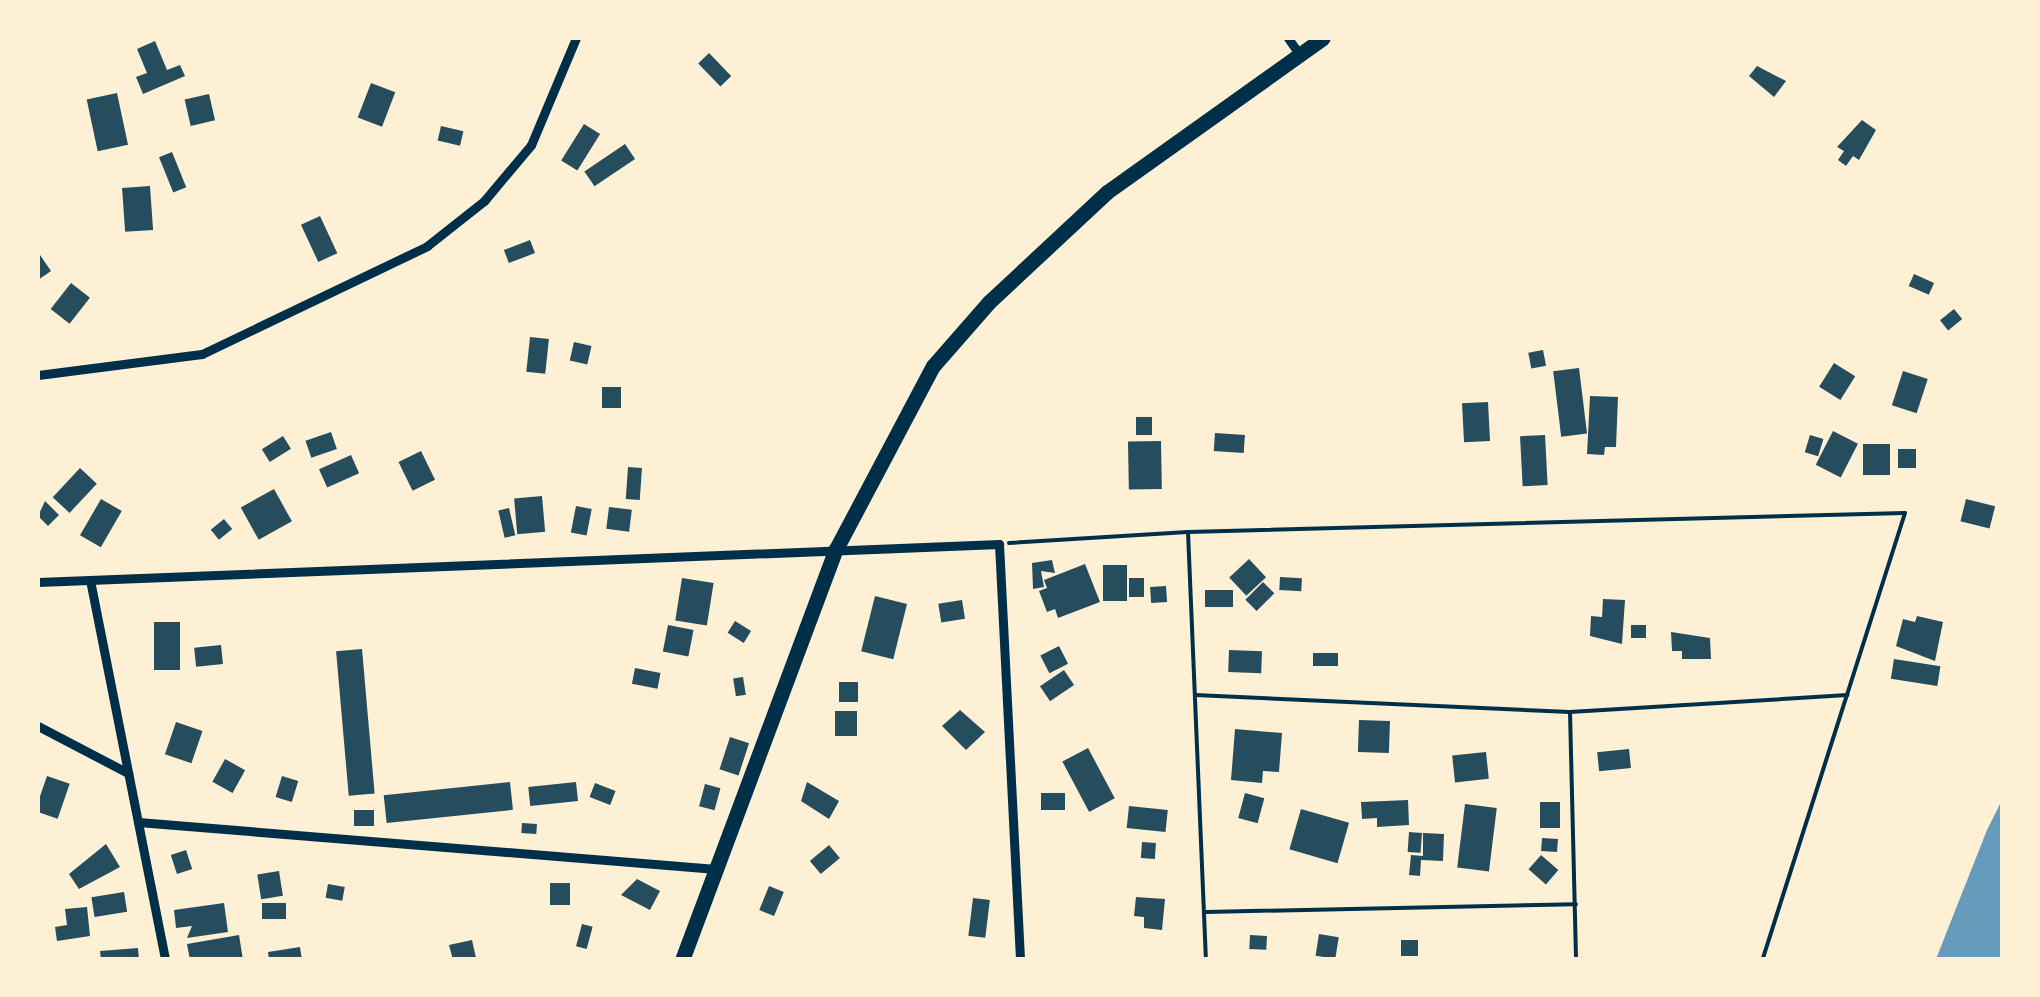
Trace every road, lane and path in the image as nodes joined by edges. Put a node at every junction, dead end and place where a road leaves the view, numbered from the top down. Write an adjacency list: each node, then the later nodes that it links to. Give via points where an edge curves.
1 (576, 38): 5 (street, via 530,145 484,201 428,246 202,354)
2 (1288, 38): 4 (street)
3 (1323, 38): 4 (highway)
4 (1299, 54): 8 (highway, via 1107,192 989,302 933,366)
5 (38, 375)
6 (1188, 532): 7 (path); 11 (path); 12 (path, via 1905,513)
7 (998, 544): 8 (street); 22 (street)
8 (836, 549): 9 (street); 17 (highway)
9 (90, 580): 10 (street); 15 (street)
10 (38, 582)
11 (1194, 695): 13 (path); 19 (path)
12 (1846, 696): 13 (path); 25 (path)
13 (1570, 712): 18 (path)
14 (38, 726): 15 (street)
15 (128, 774): 16 (street)
16 (138, 822): 17 (street); 20 (street)
17 (716, 869): 21 (highway)
18 (1576, 904): 19 (path); 24 (path)
19 (1204, 912): 23 (path)
20 (165, 960)
21 (682, 960)
22 (1020, 960)
23 (1206, 960)
24 (1576, 960)
25 (1762, 960)

